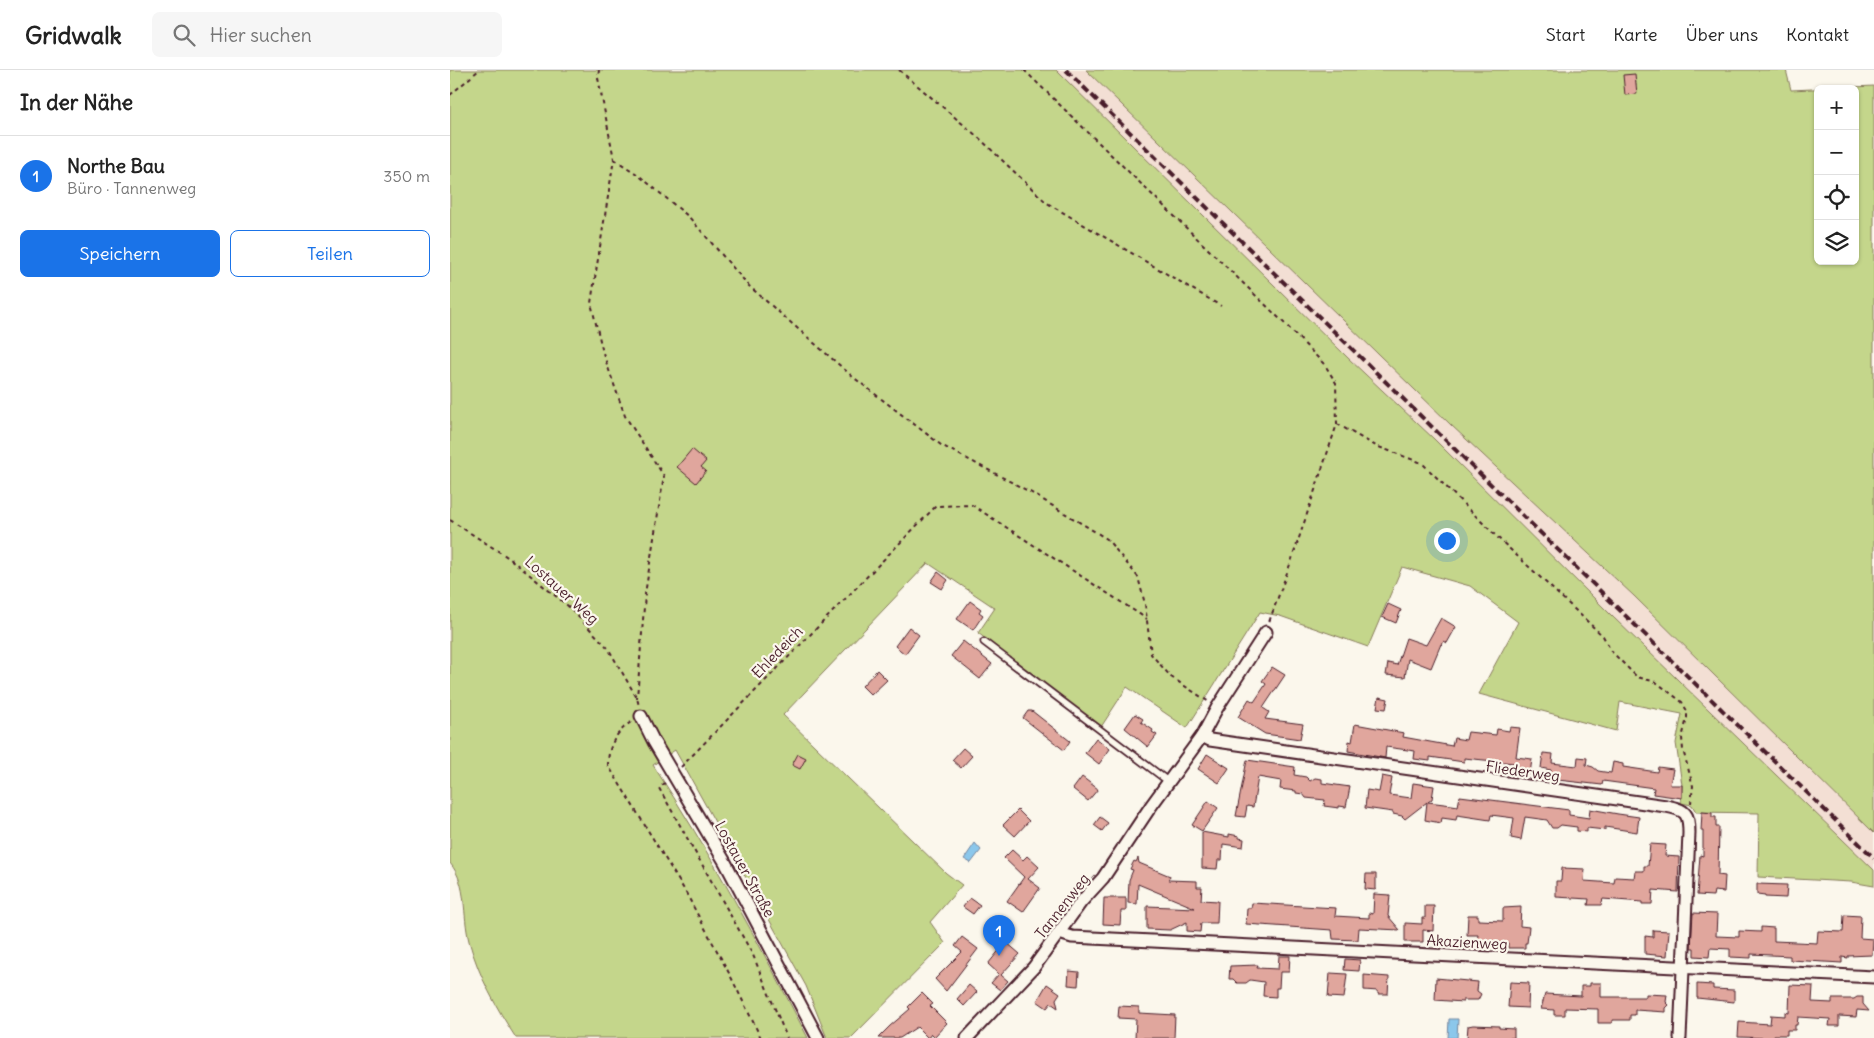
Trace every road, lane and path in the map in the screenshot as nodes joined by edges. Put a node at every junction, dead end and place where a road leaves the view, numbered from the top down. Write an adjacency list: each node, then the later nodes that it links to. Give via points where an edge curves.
1 (479, 70): 5 (path)
2 (599, 70): 6 (path)
3 (899, 70): 7 (path, via 978,137 1047,203)
4 (1024, 70): 8 (path, via 1325,365 1336,383)
5 (450, 95)
6 (614, 160): 9 (path, Lostauer Weg, via 591,303 603,353 625,416 664,476 645,594 638,698 608,648 568,606 509,558); 10 (path, via 637,174 689,217 749,286 853,377 941,445 1030,492 1107,539 1138,576)
7 (1221, 306)
8 (1337, 424): 11 (path); 18 (path, via 1376,446 1422,463 1603,636 1611,651 1637,677 1656,682 1682,702 1687,718 1682,750 1693,786)
9 (450, 520)
10 (1147, 618): 13 (path, via 1152,654 1171,677); 16 (path, Ehledeich, via 972,505 936,506)
11 (1266, 632): 13 (street, Tannenweg)
12 (984, 642): 17 (lane)
13 (1217, 708): 15 (street, Tannenweg)
14 (641, 716): 16 (street, Lostauer Straße); 22 (path, via 612,742 608,765 685,891)
15 (1202, 736): 17 (street, Tannenweg); 18 (street, Fliederweg, via 1291,753 1678,808)
16 (673, 776): 23 (path, Ehledeich, via 659,788 753,955); 24 (street, Lostauer Straße, via 725,862)
17 (1169, 782): 19 (street, Tannenweg, via 1103,878)
18 (1689, 820): 20 (street)
19 (1059, 933): 20 (street, Akazienweg, via 1072,937); 25 (street, Tannenweg, via 1034,967)
20 (1682, 967): 21 (street, Akazienweg); 26 (street)
21 (1874, 977)
22 (761, 1038)
23 (787, 1038)
24 (818, 1038)
25 (967, 1038)
26 (1680, 1038)

